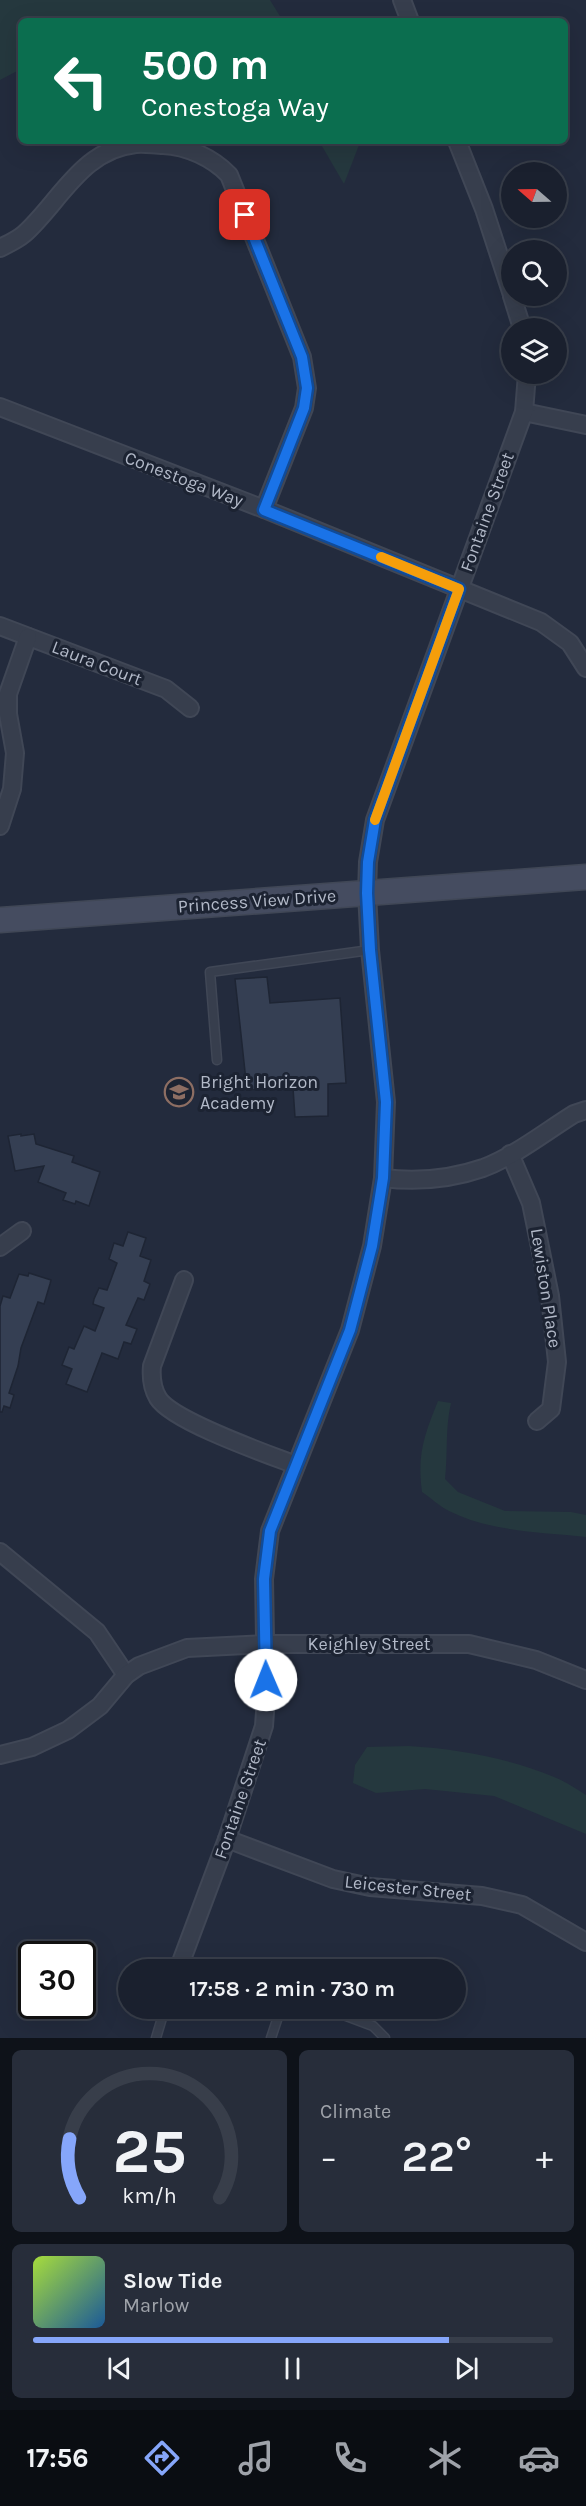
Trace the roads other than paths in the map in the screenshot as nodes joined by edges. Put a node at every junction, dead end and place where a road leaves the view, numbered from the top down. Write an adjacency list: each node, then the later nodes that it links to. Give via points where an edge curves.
1 (402, 0): 2 (street)
2 (409, 18)
3 (458, 144): 5 (street)
4 (0, 248): 10 (street, via 23,235 80,170 102,154 134,144 171,145 219,165 229,175 302,357 307,388 304,408)
5 (501, 261)
6 (526, 384): 8 (street, Fontaine Street)
7 (0, 407): 10 (street, Conestoga Way)
8 (524, 412): 9 (street); 11 (street, Fontaine Street)
9 (586, 425)
10 (264, 510): 11 (street, Conestoga Way)
11 (459, 589): 14 (street, Conestoga Way, via 541,622 570,644); 18 (street, Fontaine Street, via 375,820)
12 (0, 626): 13 (street, Laura Court)
13 (28, 637): 15 (street, Laura Court, via 166,689); 16 (street, via 8,694 15,753 12,789)
14 (586, 668)
15 (190, 708)
16 (0, 826)
17 (586, 877): 18 (main road, Princess View Drive)
18 (367, 893): 19 (main road, Princess View Drive); 20 (street, Fontaine Street)
19 (0, 920)
20 (370, 950): 21 (lane, via 210,972); 24 (street, Fontaine Street, via 386,1102)
21 (217, 1060)
22 (586, 1110): 23 (street)
23 (510, 1154): 24 (street, via 483,1168 433,1179); 28 (street, Lewiston Place, via 531,1203 550,1296 557,1362 551,1409)
24 (383, 1178): 29 (street, Fontaine Street, via 372,1246 350,1330)
25 (22, 1231): 26 (street)
26 (0, 1247)
27 (184, 1280): 29 (street, via 152,1366 151,1380 158,1399 193,1424)
28 (537, 1421)
29 (296, 1465): 31 (street, Fontaine Street, via 270,1531 264,1579)
30 (0, 1552): 32 (street, via 97,1632)
31 (265, 1644): 32 (street, Keighley Street, via 187,1648 139,1666); 33 (street, Keighley Street, via 469,1644 536,1660); 35 (street, Fontaine Street, via 264,1726)
32 (126, 1676): 34 (street, Keighley Street, via 100,1706 68,1730 32,1747)
33 (586, 1680)
34 (0, 1755)
35 (227, 1839): 36 (street, Leicester Street, via 333,1879 370,1887 482,1896 522,1905); 37 (street, Fontaine Street)
36 (586, 1942)
37 (182, 1959)
38 (162, 2019): 41 (lane)
39 (277, 2019): 42 (lane)
40 (354, 2019): 43 (lane, via 373,2026)
41 (156, 2038)
42 (271, 2038)
43 (385, 2038)

